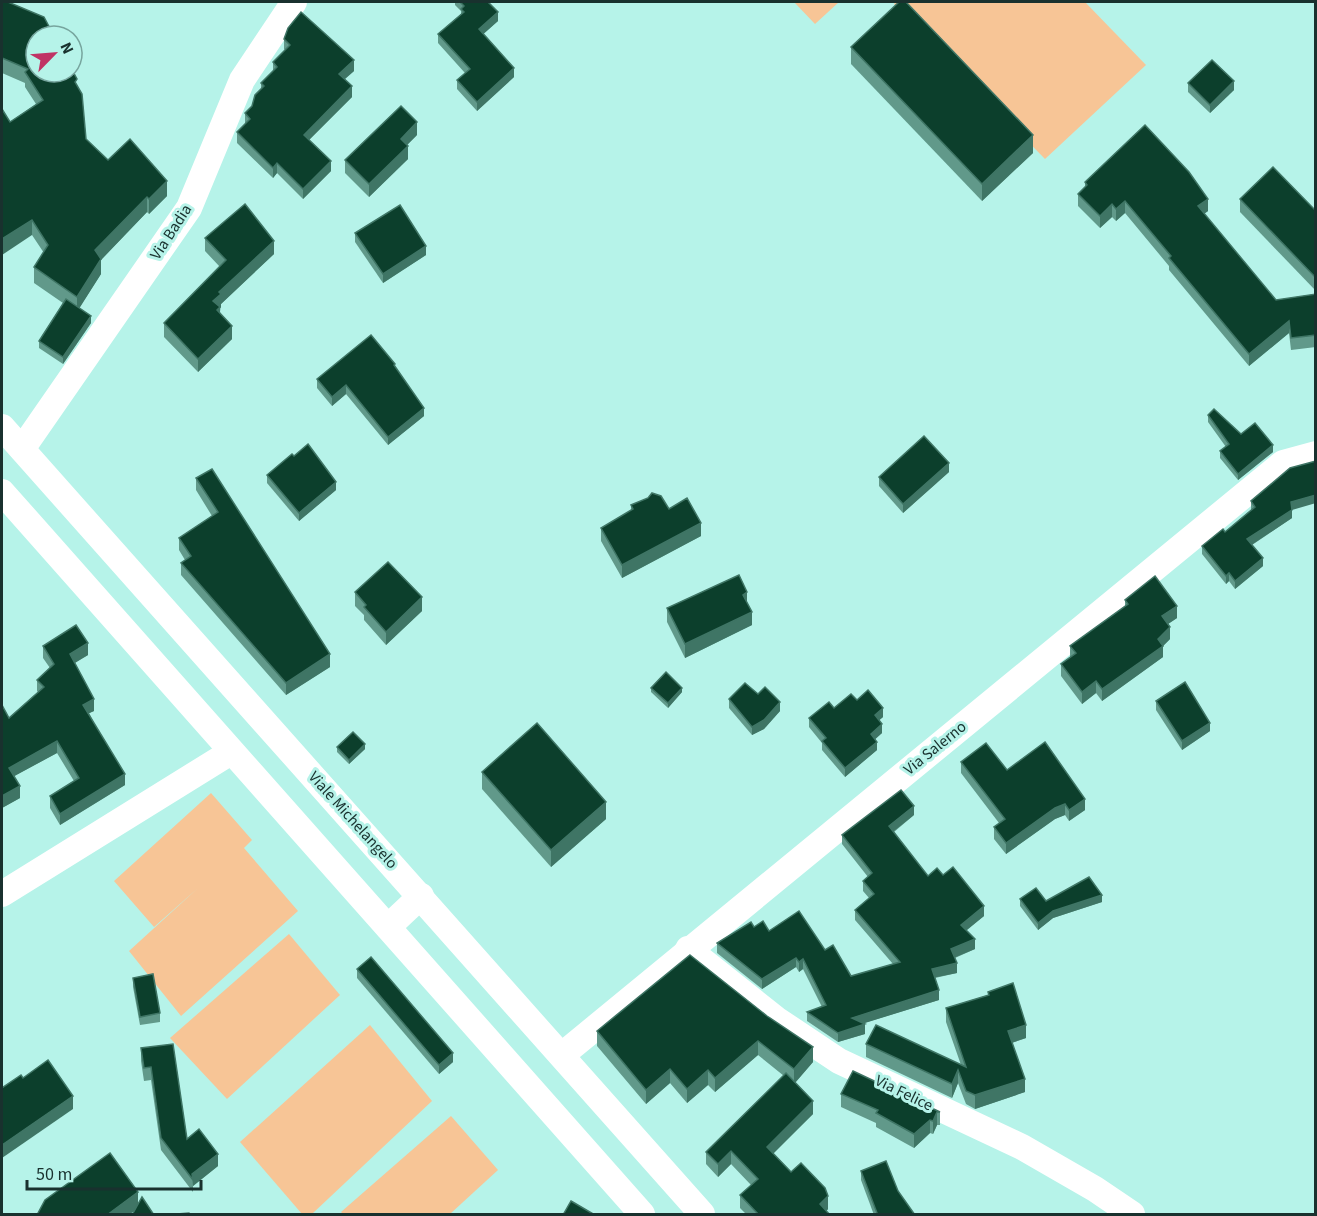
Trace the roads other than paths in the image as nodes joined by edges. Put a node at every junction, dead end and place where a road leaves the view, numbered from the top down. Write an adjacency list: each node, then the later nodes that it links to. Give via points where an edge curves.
1 (294, 2): 3 (street, Via Badia, via 242,80 189,208)
2 (2, 427): 3 (street, Viale Michelangelo)
3 (22, 449): 8 (street, Viale Michelangelo)
4 (1316, 454): 10 (street, Via Salerno, via 1283,464)
5 (4, 501): 6 (street)
6 (231, 752): 7 (street); 9 (street)
7 (2, 894)
8 (421, 896): 9 (street); 11 (street, Viale Michelangelo)
9 (388, 927): 12 (street)
10 (688, 950): 11 (street, Via Salerno); 14 (street, Via Felice, via 776,1019 831,1056 1022,1147)
11 (562, 1055): 13 (street, Viale Michelangelo)
12 (636, 1212)
13 (702, 1215)
14 (1132, 1215)

